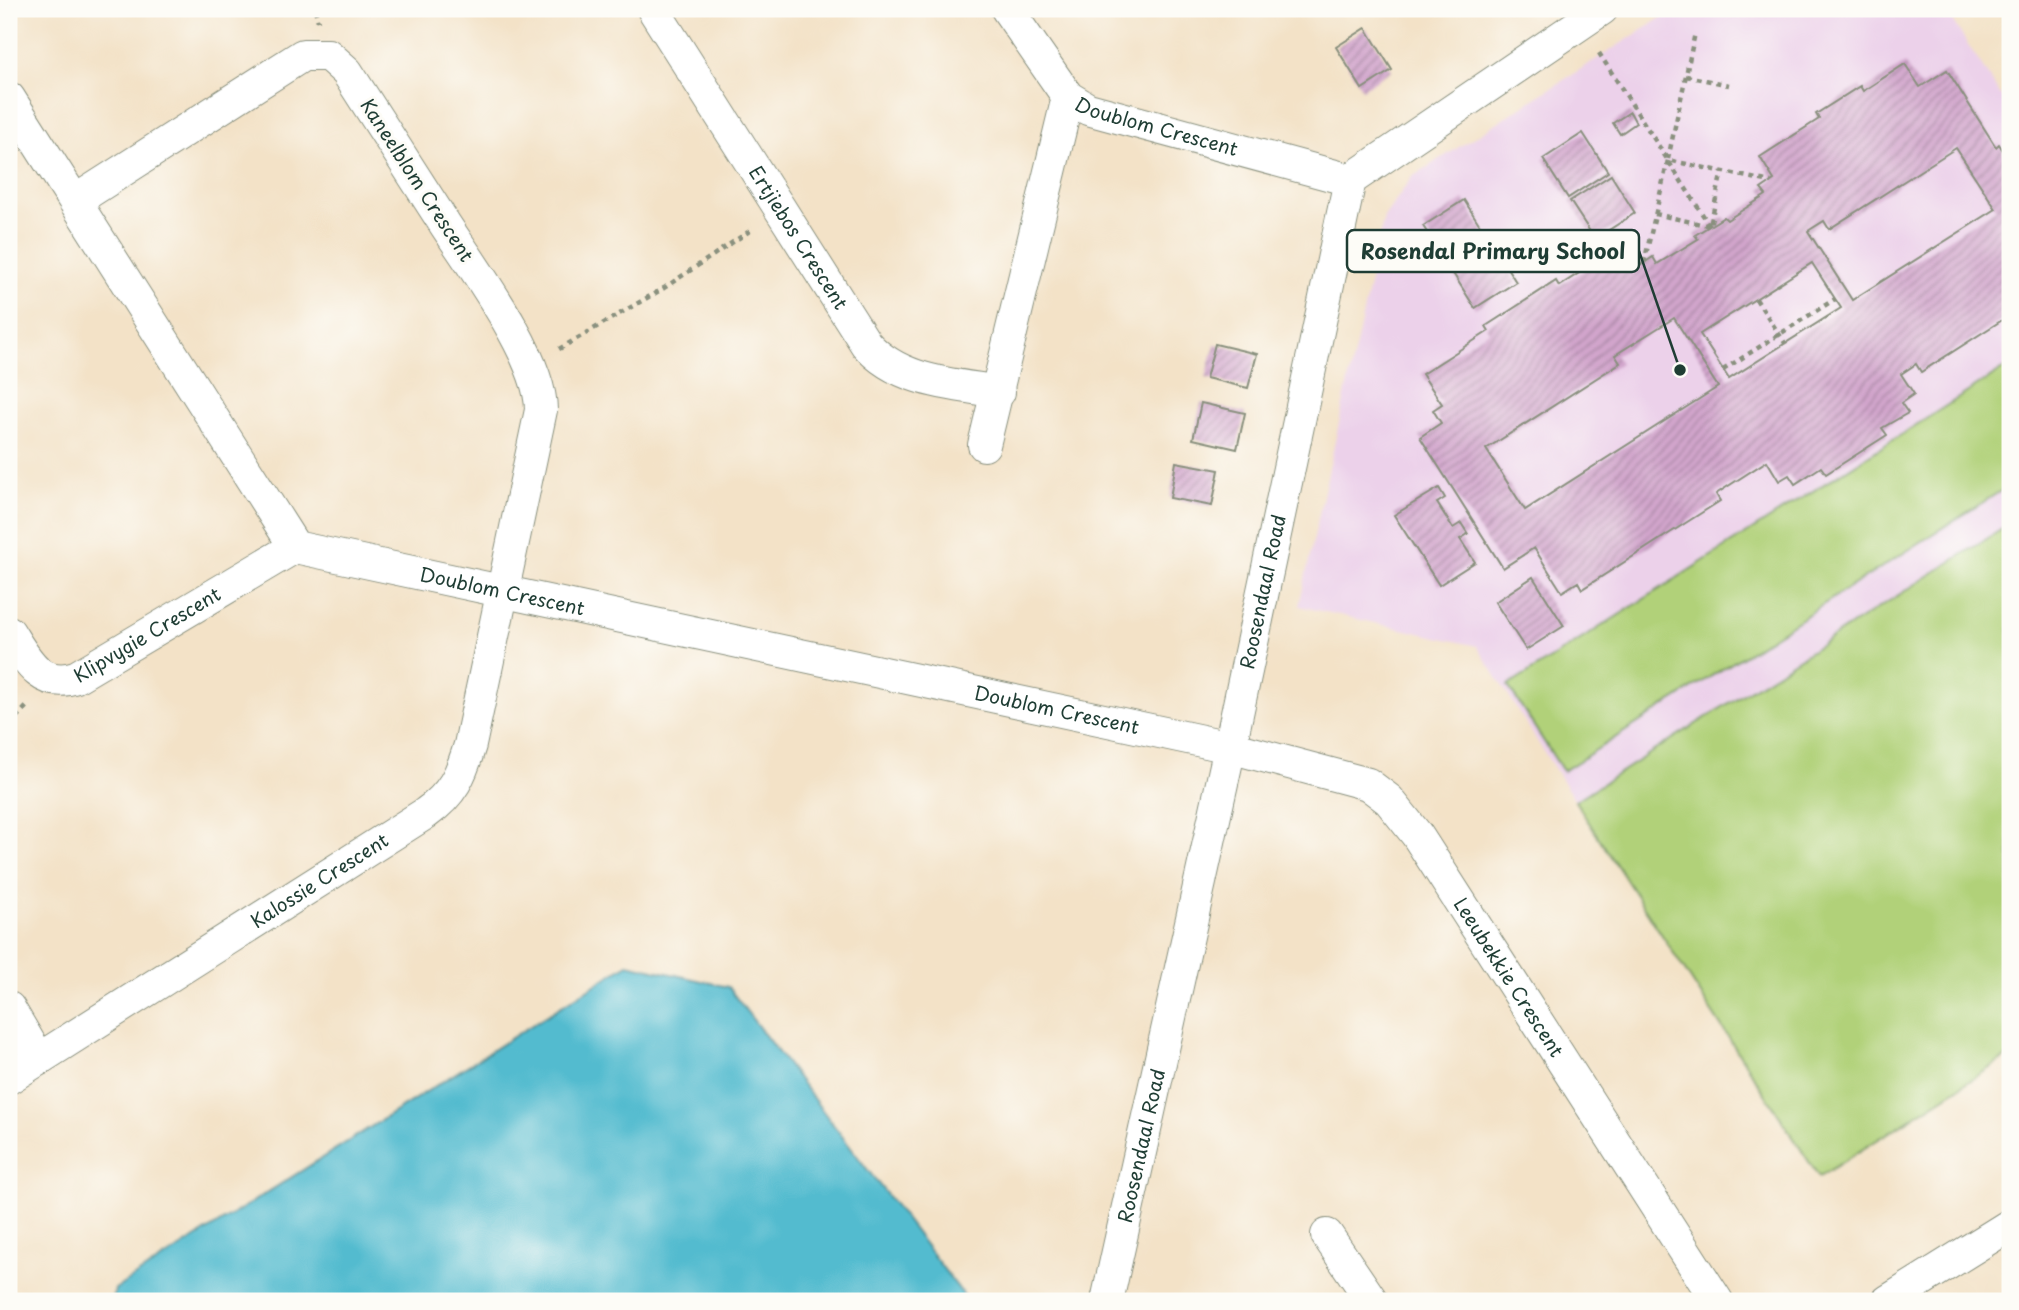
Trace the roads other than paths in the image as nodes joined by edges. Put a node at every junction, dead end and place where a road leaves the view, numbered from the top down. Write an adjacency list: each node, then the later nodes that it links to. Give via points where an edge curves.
1 (653, 9): 8 (street, Ertjiebos Crescent, via 877,357 909,374)
2 (1602, 9): 6 (street)
3 (1018, 13): 4 (street, Doublom Crescent)
4 (1068, 97): 6 (street, Doublom Crescent, via 1113,118); 8 (street)
5 (9, 98): 7 (street)
6 (1350, 180): 13 (street, Roosendaal Road)
7 (75, 201): 10 (street); 11 (street, Kaneelblom Crescent, via 303,55 328,55 347,72 484,284 541,392 540,418)
8 (999, 391): 9 (street)
9 (984, 446)
10 (295, 547): 11 (street, Doublom Crescent); 12 (street, Klipvygie Crescent, via 64,681 51,681 39,674)
11 (502, 591): 13 (street, Doublom Crescent); 15 (street, Kalossie Crescent, via 470,745 457,784 443,801)
12 (9, 632)
13 (1230, 747): 19 (street, Roosendaal Road); 21 (street, Leeubekkie Crescent, via 1368,784 1404,816)
14 (9, 1008): 15 (street)
15 (39, 1059): 16 (street, Kalossie Crescent)
16 (9, 1078)
17 (2010, 1225): 22 (street)
18 (1327, 1235): 20 (street)
19 (1107, 1301)
20 (1372, 1301)
21 (1717, 1301)
22 (1888, 1301)

